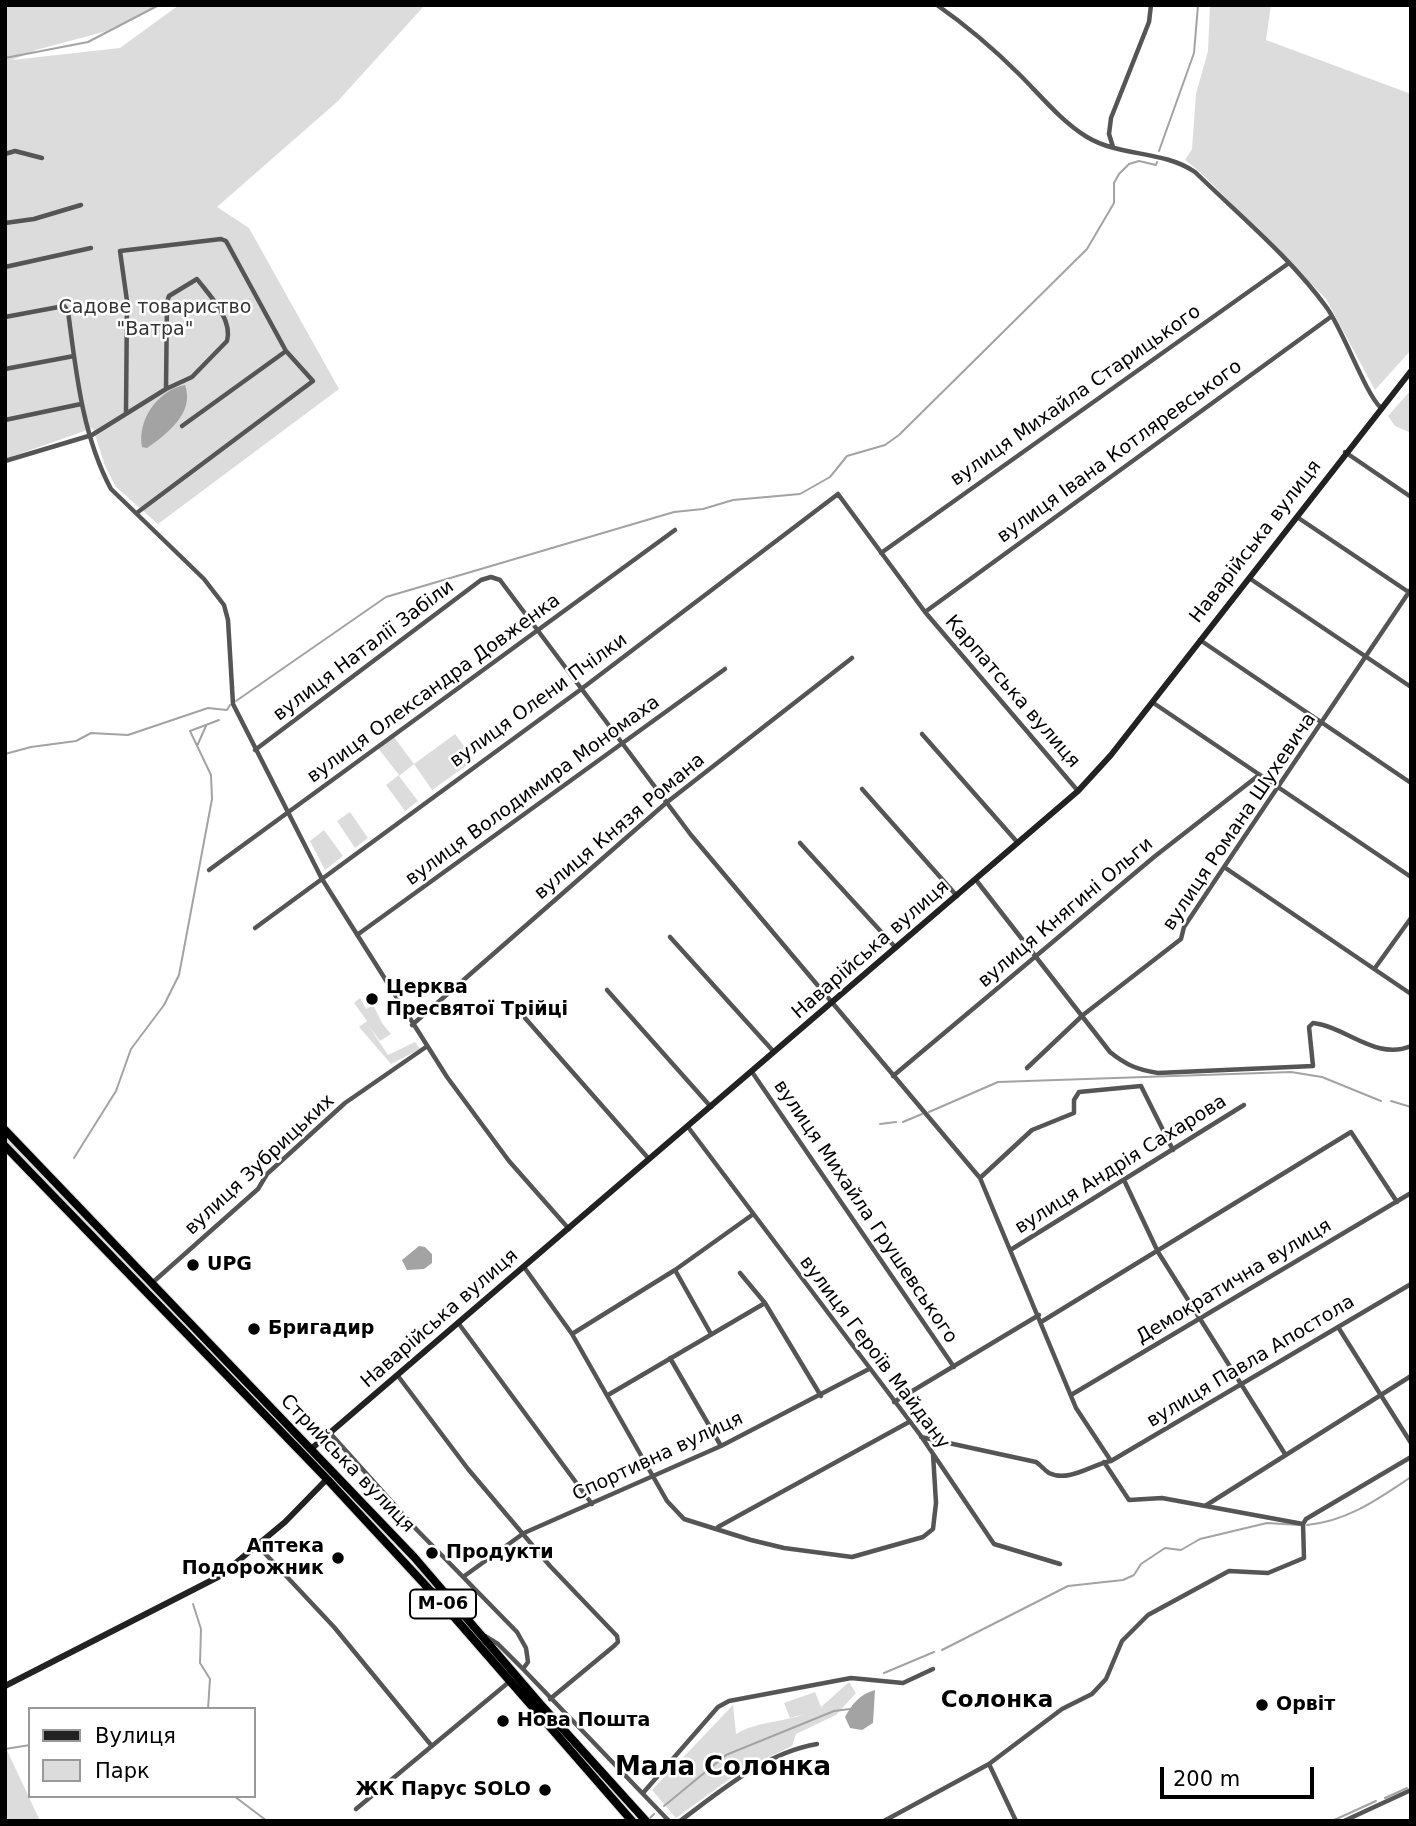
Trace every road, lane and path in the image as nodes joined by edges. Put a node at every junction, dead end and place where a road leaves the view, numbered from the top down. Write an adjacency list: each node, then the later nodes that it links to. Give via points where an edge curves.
1 (937, 5): 3 (street, via 973,31 1066,121)
2 (1151, 5): 3 (street, via 1111,118)
3 (1113, 148): 9 (street, via 1188,167)
4 (5, 154): 5 (street, via 15,151)
5 (42, 158)
6 (80, 205): 7 (street)
7 (5, 223)
8 (91, 248): 10 (street)
9 (1289, 263): 11 (street); 31 (street, вулиця Михайла Старицького)
10 (5, 267)
11 (1332, 316): 19 (street); 34 (street, вулиця Івана Котляревського)
12 (5, 317): 14 (street, via 64,306)
13 (286, 351): 20 (street, via 226,241 120,251 127,301); 22 (street); 28 (street, via 312,376 311,384)
14 (74, 356): 15 (street); 18 (street)
15 (5, 369)
16 (1411, 371): 19 (street, Наварійська вулиця)
17 (166, 389): 17 (street, via 192,377 227,341 228,326 197,279 169,296 167,302); 20 (street)
18 (81, 404): 21 (street); 23 (street)
19 (1381, 408): 24 (street, Наварійська вулиця)
20 (127, 412): 23 (street)
21 (5, 420)
22 (182, 426)
23 (92, 435): 25 (street); 28 (street, via 111,489)
24 (1345, 452): 27 (street); 29 (street, Наварійська вулиця)
25 (5, 461)
26 (838, 495): 31 (street, Карпатська вулиця); 41 (street, вулиця Олени Пчілки)
27 (1411, 497)
28 (138, 512): 46 (street, via 224,605 233,704)
29 (1297, 516): 32 (street, Наварійська вулиця); 33 (street)
30 (675, 530): 35 (street, вулиця Олександра Довженка)
31 (881, 553): 34 (street, Карпатська вулиця)
32 (1249, 578): 36 (street, Наварійська вулиця); 37 (street)
33 (1410, 592): 37 (street, вулиця Романа Шухевича)
34 (925, 612): 51 (street, Карпатська вулиця)
35 (537, 630): 41 (street); 46 (street, вулиця Наталії Забіли, via 500,580 481,580); 53 (street, вулиця Олександра Довженка)
36 (1200, 640): 42 (street, Наварійська вулиця); 43 (street)
37 (1367, 657): 40 (street); 43 (street, вулиця Романа Шухевича)
38 (852, 658): 52 (street, вулиця Князя Романа)
39 (725, 669): 45 (street, вулиця Володимира Мономаха)
40 (1411, 687)
41 (580, 690): 45 (street); 59 (street, вулиця Олени Пчілки)
42 (1152, 702): 47 (street); 51 (street, Наварійська вулиця)
43 (1323, 723): 48 (street); 49 (street, вулиця Романа Шухевича)
44 (922, 734): 55 (street)
45 (622, 744): 52 (street); 64 (street, вулиця Володимира Мономаха)
46 (255, 750): 53 (street)
47 (1259, 775): 49 (street); 67 (street, вулиця Княгині Ольги)
48 (1411, 783)
49 (1278, 788): 56 (street, вулиця Романа Шухевича); 58 (street)
50 (862, 789): 61 (street)
51 (1078, 790): 55 (street, Наварійська вулиця)
52 (666, 803): 71 (street); 74 (street, вулиця Князя Романа)
53 (289, 812): 57 (street, вулиця Олександра Довженка); 59 (street)
54 (800, 842): 66 (street)
55 (1019, 844): 60 (street, Наварійська вулиця)
56 (1224, 867): 68 (street); 72 (street, вулиця Романа Шухевича, via 1184,927 1181,939)
57 (209, 870)
58 (1411, 877)
59 (322, 878): 63 (street, вулиця Олени Пчілки); 64 (street)
60 (976, 880): 61 (street, Наварійська вулиця); 67 (street)
61 (957, 896): 66 (street, Наварійська вулиця)
62 (1411, 918): 68 (street)
63 (254, 928)
64 (357, 935): 74 (street)
65 (670, 937): 77 (street)
66 (896, 948): 71 (street, Наварійська вулиця)
67 (1037, 956): 72 (street); 80 (street, вулиця Княгині Ольги)
68 (1375, 968): 70 (street)
69 (607, 990): 82 (street)
70 (1411, 995)
71 (834, 1002): 77 (street, Наварійська вулиця); 80 (street)
72 (1083, 1015): 75 (street, via 1125,1065 1158,1073 1313,1066 1309,1027 1314,1023 1375,1048); 78 (street, вулиця Романа Шухевича)
73 (525, 1018): 87 (street)
74 (412, 1026): 76 (street)
75 (1411, 1046)
76 (426, 1047): 93 (street, via 509,1161); 99 (street, вулиця Зубрицьких, via 345,1103 267,1174 258,1189)
77 (775, 1053): 79 (street, Наварійська вулиця)
78 (1027, 1068)
79 (752, 1072): 82 (street, Наварійська вулиця); 110 (street, вулиця Михайла Грушевського)
80 (893, 1076): 88 (street)
81 (1244, 1105): 86 (street, вулиця Андрія Сахарова)
82 (711, 1107): 83 (street, Наварійська вулиця)
83 (688, 1127): 87 (street, Наварійська вулиця); 92 (street, вулиця Героїв Майдану)
84 (5, 1130): 99 (highway, Стрийська вулиця / М-06)
85 (5, 1146): 131 (highway, Стрийська вулиця / М-06)
86 (1172, 1150): 88 (street, via 1141,1086 1084,1092 1075,1095 1074,1113 1032,1130); 89 (street, вулиця Андрія Сахарова)
87 (649, 1160): 93 (street, Наварійська вулиця)
88 (980, 1178): 94 (street)
89 (1124, 1180): 94 (street, вулиця Андрія Сахарова); 95 (street)
90 (1411, 1193): 91 (street, Демократична вулиця)
91 (1397, 1202): 95 (street, via 1351,1132); 103 (street, Демократична вулиця)
92 (753, 1215): 97 (street); 111 (street, вулиця Героїв Майдану)
93 (569, 1229): 96 (street, Наварійська вулиця)
94 (1012, 1249): 102 (street)
95 (1158, 1252): 103 (street); 104 (street)
96 (524, 1267): 105 (street, Наварійська вулиця); 107 (street)
97 (675, 1270): 107 (street); 108 (street)
98 (740, 1272): 101 (street)
99 (152, 1283): 125 (highway, Стрийська вулиця / М-06)
100 (1411, 1284): 106 (street, вулиця Павла Апостола)
101 (765, 1303): 108 (street); 116 (street)
102 (1039, 1315): 104 (street); 110 (street)
103 (1198, 1319): 114 (street); 117 (street, Демократична вулиця)
104 (1041, 1322): 117 (street)
105 (459, 1324): 112 (street, Наварійська вулиця); 132 (street)
106 (1338, 1327): 114 (street, вулиця Павла Апостола); 118 (street)
107 (572, 1334): 115 (street)
108 (711, 1334): 109 (street)
109 (670, 1358): 115 (street); 124 (street)
110 (954, 1367): 119 (street)
111 (869, 1369): 116 (street, Спортивна вулиця); 119 (street, вулиця Героїв Майдану)
112 (398, 1376): 121 (street, Наварійська вулиця); 136 (street, via 468,1469)
113 (1411, 1376): 118 (street)
114 (1241, 1385): 127 (street); 129 (street, вулиця Павла Апостола)
115 (608, 1395): 130 (street)
116 (821, 1395): 124 (street, Спортивна вулиця)
117 (1071, 1395): 129 (street)
118 (1380, 1395): 123 (street); 127 (street)
119 (894, 1402): 120 (street, вулиця Героїв Майдану)
120 (909, 1422): 122 (street, вулиця Героїв Майдану); 135 (street)
121 (330, 1433): 125 (street, Наварійська вулиця); 139 (street)
122 (920, 1436): 126 (street, вулиця Героїв Майдану); 129 (street, вулиця Павла Апостола, via 1036,1462 1062,1476)
123 (1411, 1443)
124 (721, 1446): 130 (street, Спортивна вулиця)
125 (312, 1449): 140 (highway, Стрийська вулиця / М-06)
126 (933, 1454): 135 (street, via 936,1519 923,1537 852,1557 784,1548); 138 (street, вулиця Героїв Майдану, via 994,1544)
127 (1285, 1454): 133 (street)
128 (1411, 1457): 134 (street)
129 (1108, 1462): 133 (street, via 1129,1500 1162,1498)
130 (653, 1477): 132 (street, Спортивна вулиця); 135 (street, via 678,1515)
131 (327, 1479): 137 (street); 143 (highway, Стрийська вулиця / М-06)
132 (592, 1504): 136 (street, Спортивна вулиця)
133 (1205, 1506): 134 (street)
134 (1303, 1524): 148 (street, via 1304,1558 1268,1573 1230,1571 1148,1615 1122,1641 1106,1679 1092,1694 1062,1709)
135 (718, 1528)
136 (524, 1533): 139 (street, Спортивна вулиця); 145 (street, via 617,1638 614,1646)
137 (258, 1546): 144 (street, via 220,1576); 147 (street, via 334,1627)
138 (1059, 1564)
139 (463, 1577): 141 (street, via 522,1639 528,1662)
140 (481, 1633): 141 (street); 154 (highway, Стрийська вулиця / М-06)
141 (523, 1669): 145 (street)
142 (933, 1669): 150 (street, via 903,1682 851,1678 729,1701 718,1707)
143 (509, 1682): 147 (street); 153 (highway, Стрийська вулиця / М-06)
144 (5, 1686)
145 (550, 1699): 150 (street)
146 (817, 1744): 155 (street, via 747,1772)
147 (431, 1745): 151 (street)
148 (989, 1764): 156 (street); 157 (street)
149 (1411, 1790): 158 (street)
150 (643, 1793): 152 (street)
151 (356, 1809)
152 (668, 1820)
153 (632, 1821)
154 (646, 1821)
155 (680, 1821)
156 (884, 1821)
157 (1016, 1821)
158 (1344, 1821)

